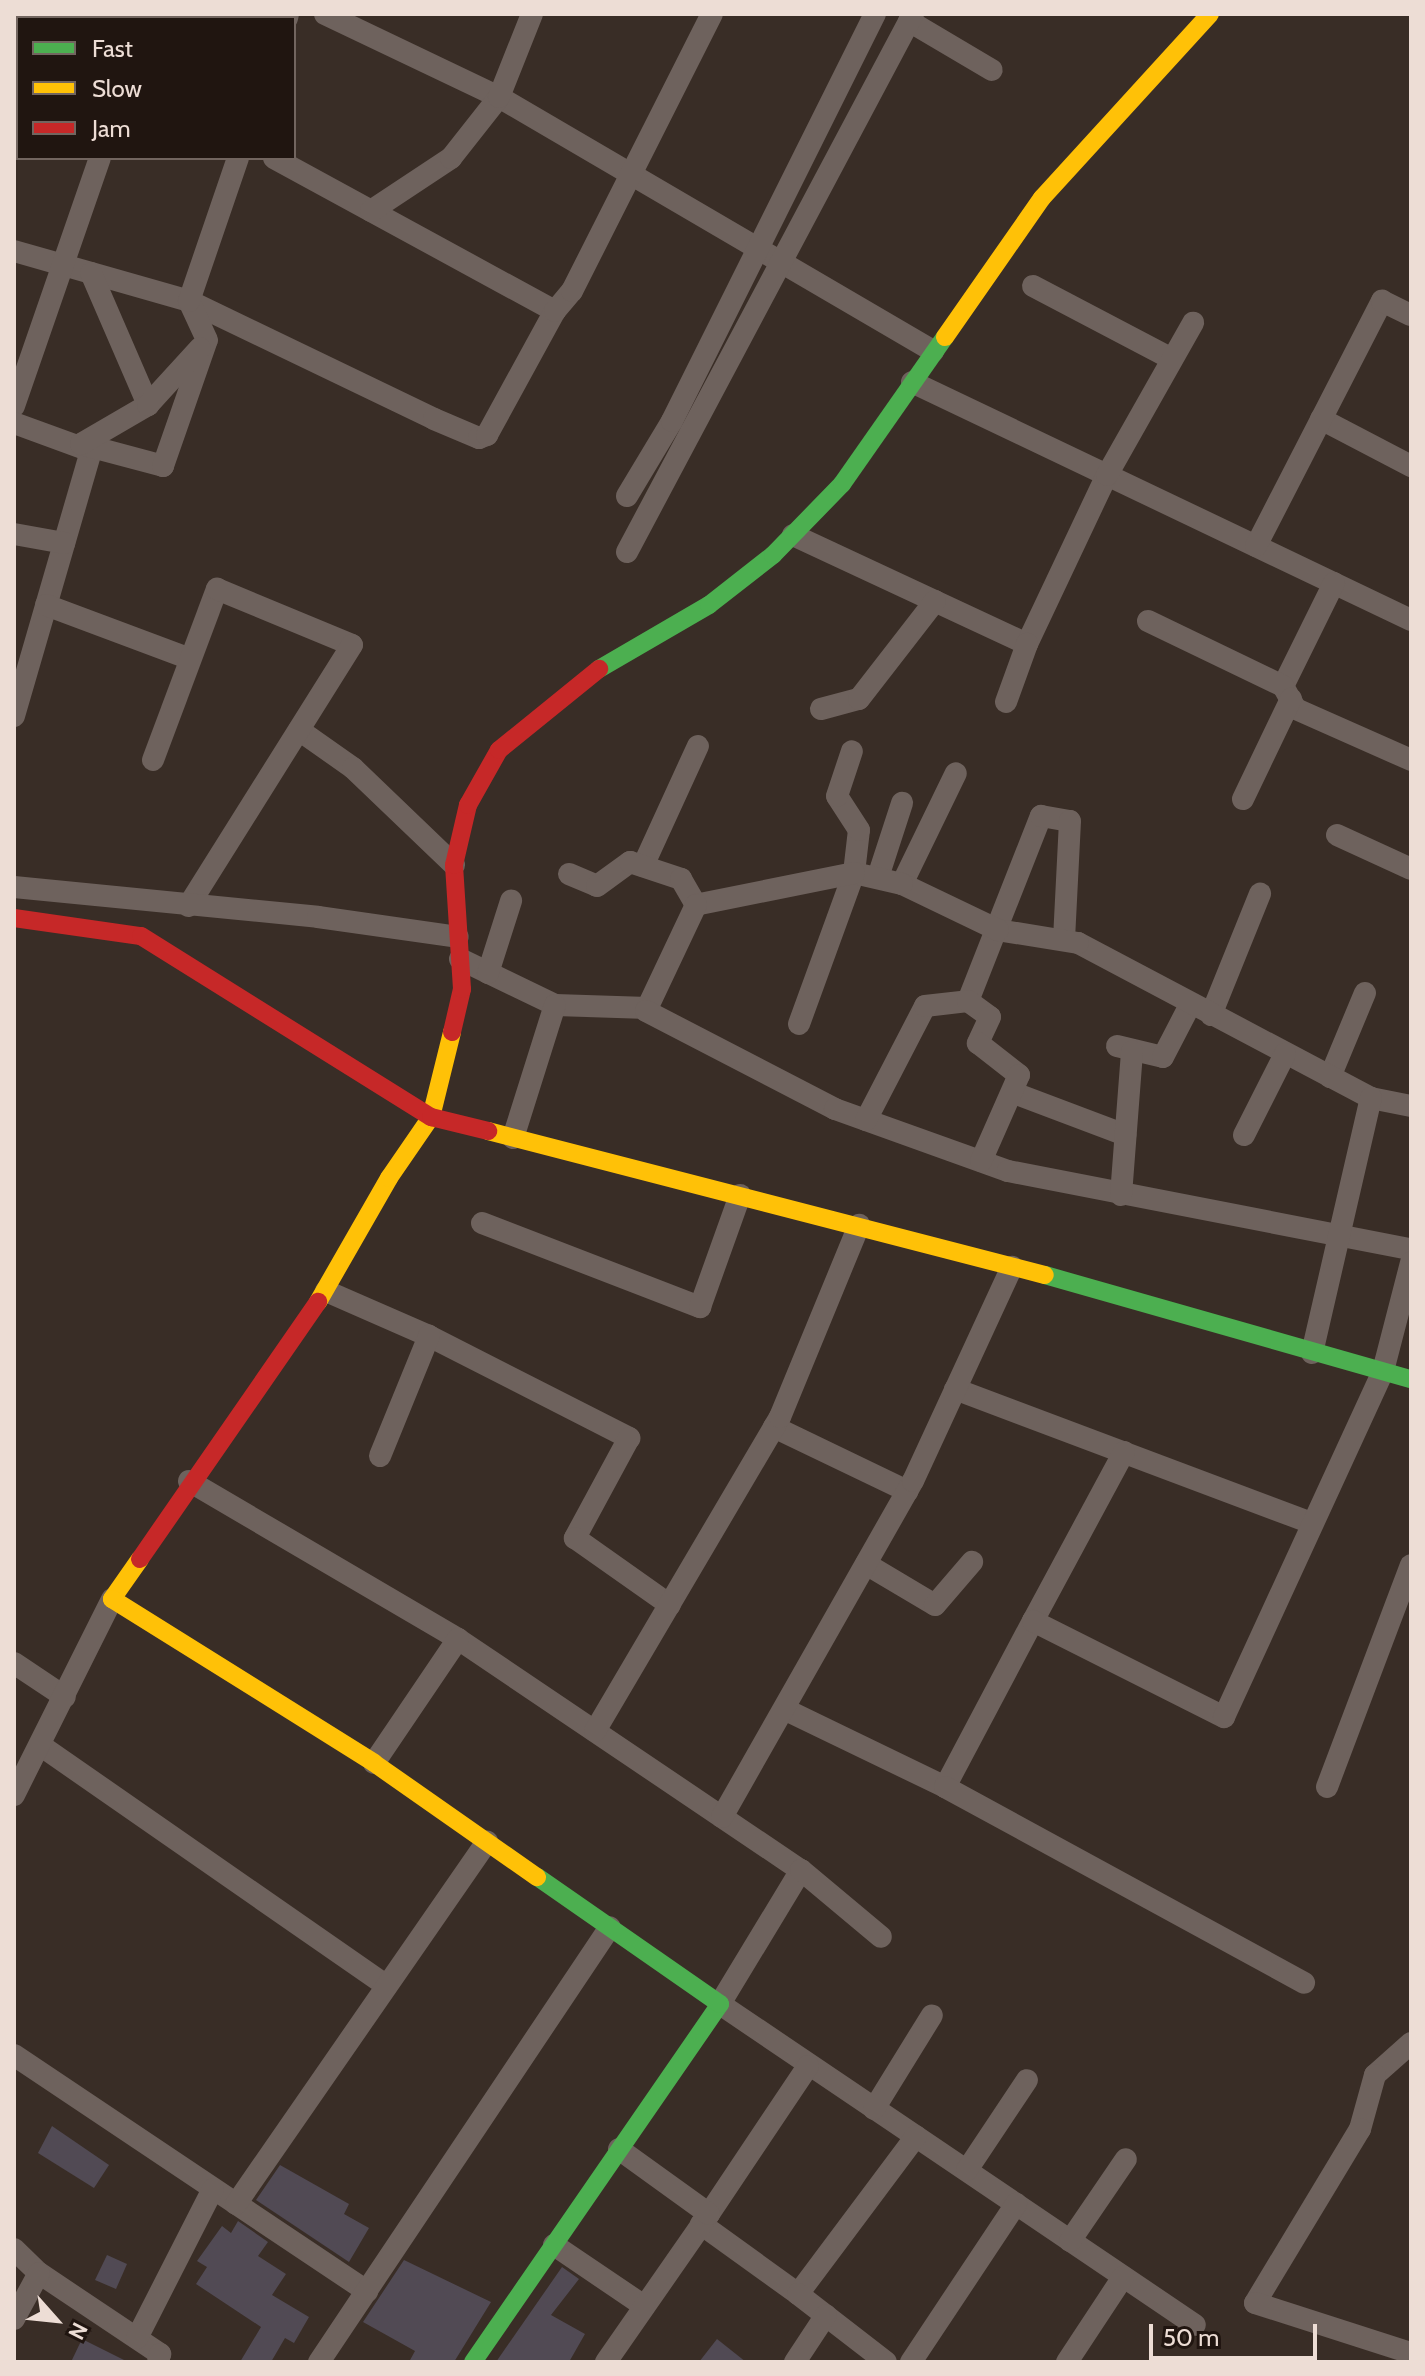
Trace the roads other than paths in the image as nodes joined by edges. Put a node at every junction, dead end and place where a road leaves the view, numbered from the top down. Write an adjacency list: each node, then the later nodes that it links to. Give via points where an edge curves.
1 (325, 14): 8 (street)
2 (532, 14): 8 (street)
3 (712, 14): 12 (street)
4 (875, 14): 14 (street)
5 (1210, 14): 25 (street, via 1042,198)
6 (911, 18): 7 (street); 16 (street)
7 (992, 70)
8 (499, 97): 12 (street); 13 (street, via 451,158)
9 (99, 160): 17 (street)
10 (237, 160): 20 (street)
11 (278, 160): 13 (street)
12 (629, 173): 14 (street); 21 (street, via 572,291)
13 (371, 211): 21 (street)
14 (759, 250): 16 (street); 35 (street, via 672,421)
15 (14, 251): 17 (street)
16 (781, 262): 25 (street); 40 (street)
17 (63, 265): 18 (street); 29 (street)
18 (91, 273): 20 (street); 28 (street)
19 (1033, 286): 26 (street)
20 (189, 301): 21 (street, via 479,438 501,416); 24 (street)
21 (555, 311)
22 (1411, 315): 30 (street, via 1382,301)
23 (1193, 323): 26 (street)
24 (207, 340): 28 (street); 32 (street, via 163,466)
25 (933, 351): 27 (street)
26 (1172, 359): 34 (street)
27 (912, 382): 34 (street); 37 (street, via 842,484)
28 (148, 405): 32 (street)
29 (14, 406)
30 (1321, 419): 33 (street); 39 (street)
31 (14, 423): 32 (street)
32 (81, 444): 38 (street, via 91,451)
33 (1411, 466)
34 (1107, 475): 39 (street); 46 (street)
35 (627, 496)
36 (14, 534): 38 (street)
37 (793, 535): 42 (street); 61 (street, via 709,605 579,681 499,750 468,805)
38 (64, 543): 43 (street)
39 (1256, 546): 41 (street)
40 (627, 552)
41 (1334, 583): 44 (street); 48 (street)
42 (935, 601): 46 (street); 50 (street, via 859,699)
43 (46, 605): 47 (street); 51 (street)
44 (1411, 620)
45 (1148, 621): 48 (street)
46 (1027, 644): 49 (street)
47 (188, 658): 52 (street, via 217,589 352,645); 55 (street)
48 (1287, 692): 56 (street, via 1296,709); 58 (street)
49 (1006, 702)
50 (821, 709)
51 (14, 716)
52 (299, 730): 61 (street, via 353,768); 72 (street)
53 (698, 746): 62 (street)
54 (852, 751): 64 (street, via 837,796 859,830)
55 (153, 760)
56 (1411, 760)
57 (956, 773): 67 (street)
58 (1243, 799)
59 (902, 803): 66 (street)
60 (1337, 835): 63 (street)
61 (454, 865): 76 (street)
62 (643, 866): 65 (street, via 630,862 597,886); 71 (street, via 681,879)
63 (1411, 869)
64 (854, 873): 66 (street); 71 (street); 84 (street)
65 (569, 874)
66 (878, 877): 67 (street)
67 (902, 884): 74 (street)
68 (14, 887): 72 (street)
69 (1260, 894): 83 (street)
70 (511, 901): 77 (street)
71 (696, 905): 82 (street)
72 (188, 906): 76 (street)
73 (14, 918): 90 (street, via 141,936)
74 (998, 930): 75 (street); 75 (street, via 1041,816 1070,821); 79 (street)
75 (1064, 940): 81 (street)
76 (459, 948): 77 (street); 90 (street, via 462,989)
77 (488, 973): 80 (street)
78 (1365, 993): 86 (street)
79 (968, 1001): 87 (street, via 990,1017 978,1043 1019,1075); 91 (street, via 925,1006)
80 (555, 1005): 82 (street); 94 (street)
81 (1190, 1005): 83 (street); 92 (street, via 1163,1057 1124,1048)
82 (648, 1008): 91 (street, via 835,1109)
83 (1211, 1015): 85 (street)
84 (799, 1024)
85 (1285, 1054): 86 (street); 93 (street)
86 (1330, 1077): 88 (street)
87 (1014, 1093): 92 (street); 95 (street)
88 (1371, 1098): 89 (street); 100 (street)
89 (1411, 1106)
90 (431, 1117): 94 (street); 104 (street, via 389,1178)
91 (866, 1120): 95 (street)
92 (1125, 1135): 97 (street)
93 (1244, 1135)
94 (513, 1138): 96 (street)
95 (981, 1161): 97 (street)
96 (740, 1195): 98 (street, via 700,1307); 99 (street)
97 (1121, 1195): 100 (street)
98 (482, 1223)
99 (859, 1225): 103 (street); 110 (street)
100 (1342, 1234): 101 (street); 106 (street)
101 (1411, 1249)
102 (1411, 1263): 107 (street)
103 (1012, 1267): 106 (street); 109 (street)
104 (326, 1291): 105 (street); 113 (street)
105 (429, 1336): 112 (street); 120 (street, via 629,1438 575,1538)
106 (1312, 1353): 107 (street)
107 (1383, 1371): 108 (street); 115 (street)
108 (1411, 1379)
109 (955, 1389): 111 (street); 114 (street)
110 (774, 1427): 114 (street); 120 (street)
111 (1124, 1452): 115 (street); 121 (street)
112 (380, 1456)
113 (189, 1481): 119 (street); 122 (street)
114 (907, 1491): 117 (street)
115 (1309, 1522): 121 (street, via 1224,1717)
116 (972, 1562): 117 (street, via 935,1605)
117 (866, 1564): 125 (street)
118 (1411, 1565): 130 (street)
119 (112, 1599): 124 (street); 128 (street)
120 (670, 1605): 126 (street)
121 (1033, 1621): 129 (street)
122 (458, 1639): 126 (street); 128 (street)
123 (14, 1663): 124 (street)
124 (65, 1697): 127 (street)
125 (784, 1709): 129 (street); 132 (street)
126 (595, 1731): 132 (street)
127 (40, 1745): 131 (street); 138 (street)
128 (374, 1763): 133 (street)
129 (945, 1787): 137 (street)
130 (1327, 1787)
131 (14, 1795)
132 (722, 1817): 134 (street)
133 (487, 1842): 135 (street); 138 (street)
134 (801, 1870): 136 (street); 139 (street)
135 (610, 1927): 139 (street); 159 (street)
136 (881, 1937)
137 (1304, 1983)
138 (387, 1986): 151 (street)
139 (720, 2004): 143 (street); 147 (street)
140 (932, 2015): 145 (street)
141 (1411, 2043): 166 (street, via 1375,2075 1360,2129 1255,2303)
142 (14, 2055): 150 (street)
143 (808, 2066): 145 (street); 153 (street)
144 (1027, 2080): 149 (street)
145 (874, 2109): 146 (street)
146 (916, 2136): 149 (street); 160 (street)
147 (619, 2149): 153 (street); 155 (street)
148 (1126, 2159): 154 (street)
149 (967, 2170): 152 (street)
150 (213, 2189): 151 (street); 165 (street)
151 (236, 2204): 159 (street)
152 (1016, 2204): 154 (street); 173 (street)
153 (705, 2219): 160 (street); 161 (street)
154 (1070, 2241): 158 (street)
155 (554, 2245): 161 (street); 169 (street)
156 (14, 2249): 157 (street)
157 (39, 2273): 163 (street); 165 (street)
158 (1123, 2277): 164 (street); 174 (street)
159 (367, 2291): 168 (street)
160 (798, 2294): 162 (street)
161 (644, 2306): 170 (street)
162 (826, 2315): 171 (street); 172 (street)
163 (14, 2319)
164 (1195, 2325)
165 (137, 2338): 167 (street)
166 (1411, 2353)
167 (164, 2359)
168 (319, 2362)
169 (473, 2362)
170 (606, 2362)
171 (795, 2362)
172 (886, 2362)
173 (911, 2362)
174 (1067, 2362)

